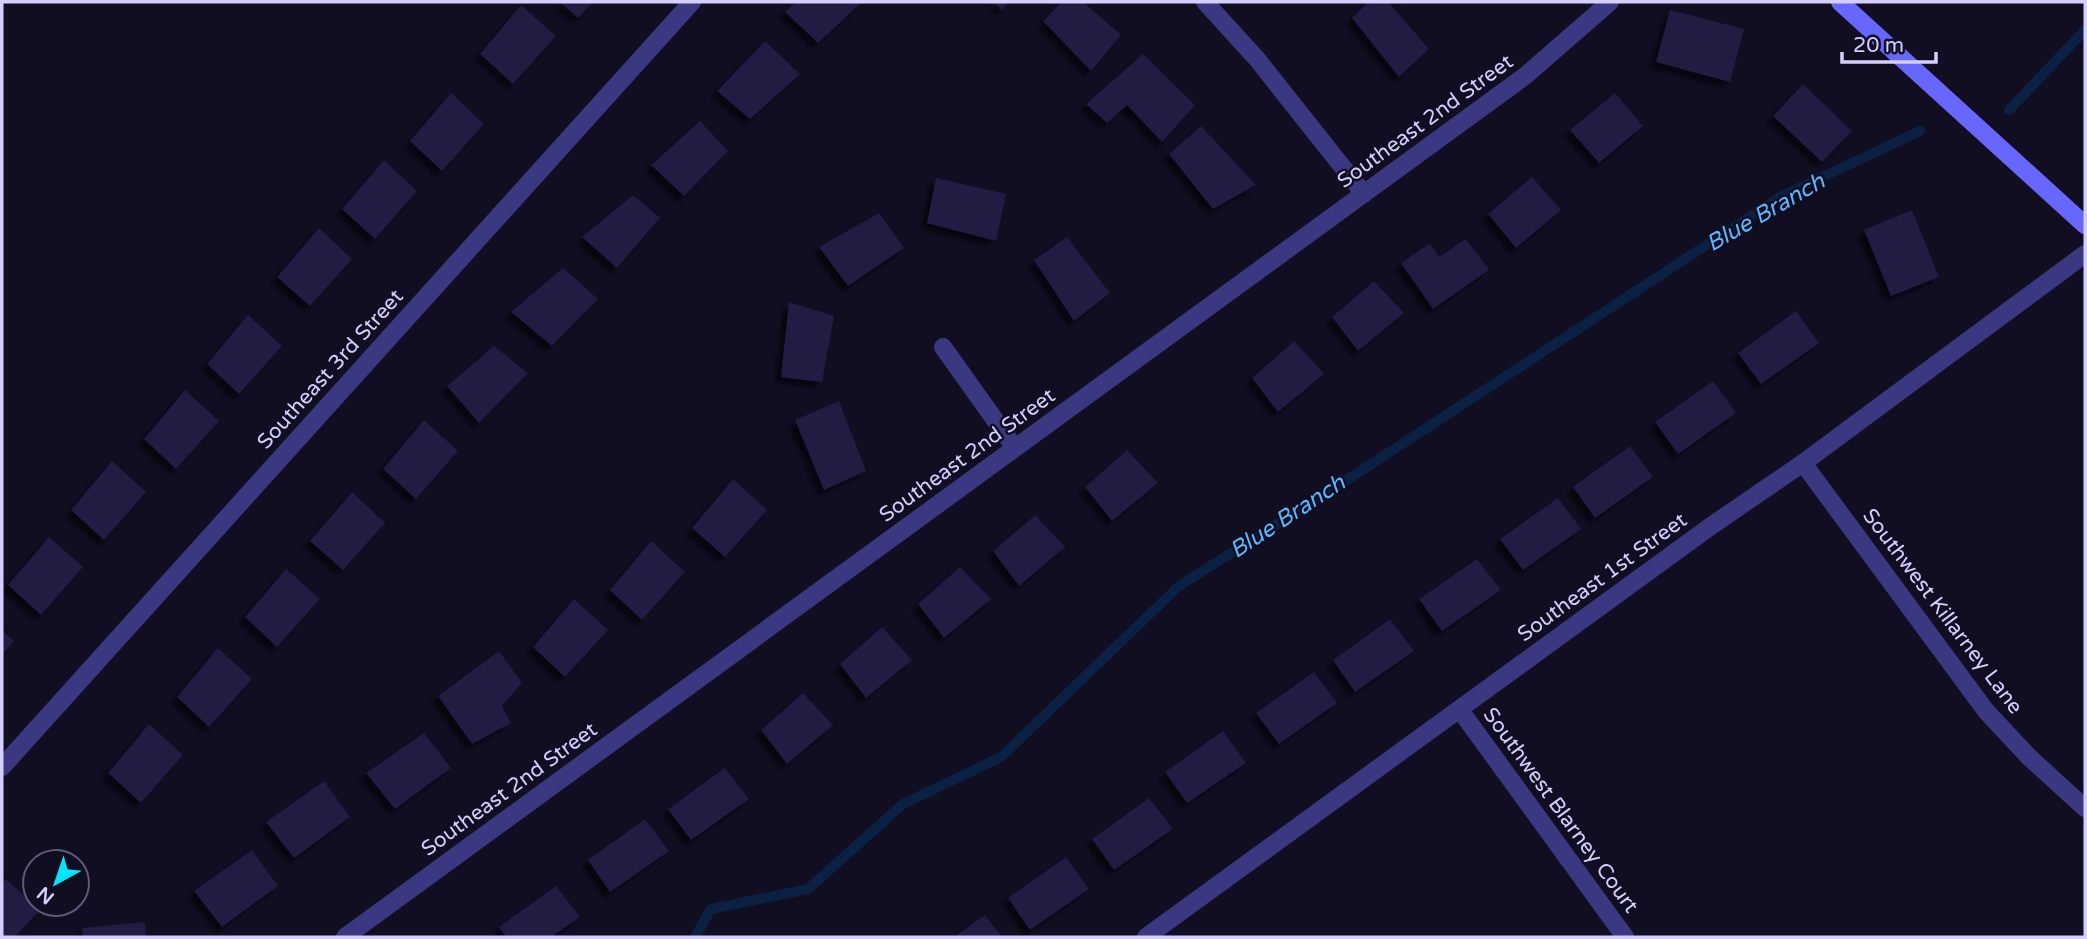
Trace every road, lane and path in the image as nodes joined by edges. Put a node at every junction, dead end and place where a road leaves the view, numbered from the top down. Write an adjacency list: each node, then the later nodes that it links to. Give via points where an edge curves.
1 (692, 2): 12 (street, Southeast 3rd Street)
2 (1205, 2): 5 (street, via 1257,59)
3 (1610, 2): 5 (street, Southeast 2nd Street, via 1525,76)
4 (1840, 2): 6 (main road)
5 (1364, 194): 9 (street, Southeast 2nd Street)
6 (2085, 225)
7 (2085, 254): 10 (street, Southeast 1st Street)
8 (943, 346): 9 (street)
9 (1015, 448): 14 (street, Southeast 2nd Street)
10 (1803, 463): 11 (street, Southeast 1st Street); 13 (street, Southwest Killarney Lane, via 1986,711)
11 (1460, 710): 15 (street, Southeast 1st Street); 16 (street, Southwest Blarney Court)
12 (2, 767)
13 (2085, 808)
14 (345, 937)
15 (1146, 937)
16 (1625, 937)

